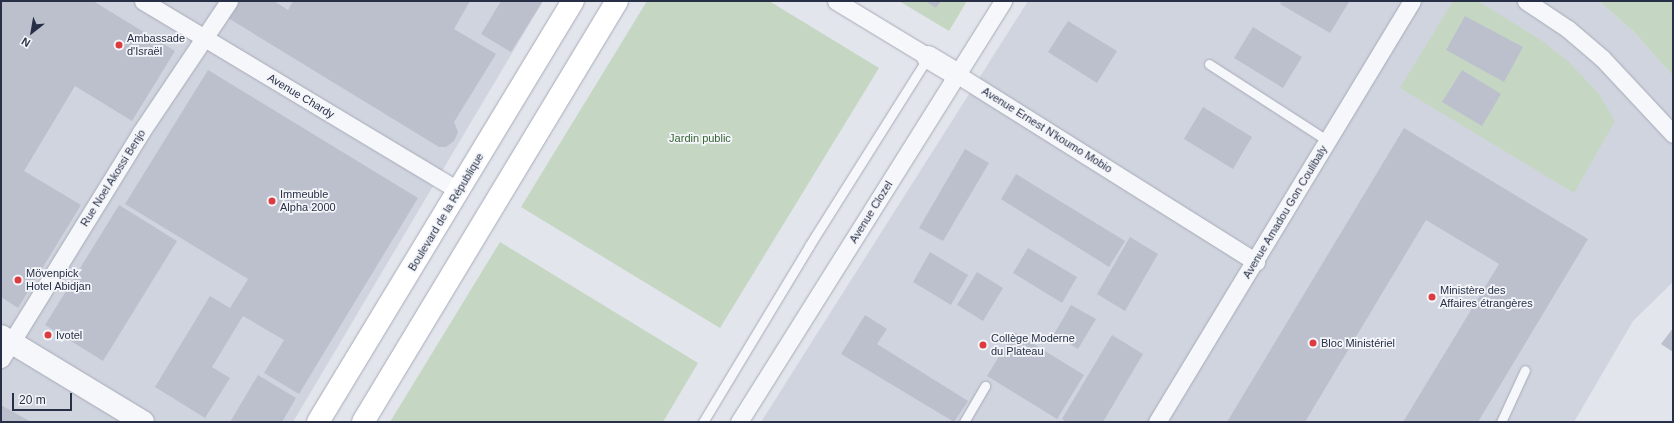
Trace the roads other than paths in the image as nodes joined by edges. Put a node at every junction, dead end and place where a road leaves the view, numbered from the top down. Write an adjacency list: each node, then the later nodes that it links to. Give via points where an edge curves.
1 (143, 1): 9 (street, Avenue Chardy)
2 (229, 1): 9 (street, Rue Noel Akossi Benjo)
3 (573, 1): 15 (main road, Boulevard de la République)
4 (617, 1): 22 (main road)
5 (836, 1): 10 (street, Avenue Ernest N'koumo Mobio)
6 (1003, 1): 12 (street, Avenue Clozel)
7 (1412, 1): 14 (street, Avenue Amadou Gon Coulibaly)
8 (1526, 1): 13 (street, via 1568,29 1602,58)
9 (205, 38): 15 (street, Avenue Chardy); 17 (street, Rue Noel Akossi Benjo, via 141,132)
10 (928, 57): 12 (street, Avenue Ernest N'koumo Mobio); 23 (lane, via 808,246)
11 (1209, 64): 14 (lane)
12 (958, 74): 16 (street, Avenue Ernest N'koumo Mobio); 24 (street, Avenue Clozel)
13 (1673, 134)
14 (1328, 141): 16 (street, Avenue Amadou Gon Coulibaly)
15 (459, 191): 21 (main road, Boulevard de la République)
16 (1256, 262): 26 (street, Avenue Amadou Gon Coulibaly)
17 (4, 345): 20 (street)
18 (1526, 370): 27 (lane)
19 (985, 386): 25 (lane)
20 (143, 422)
21 (318, 422)
22 (362, 422)
23 (703, 422)
24 (739, 422)
25 (964, 422)
26 (1157, 422)
27 (1501, 422)

